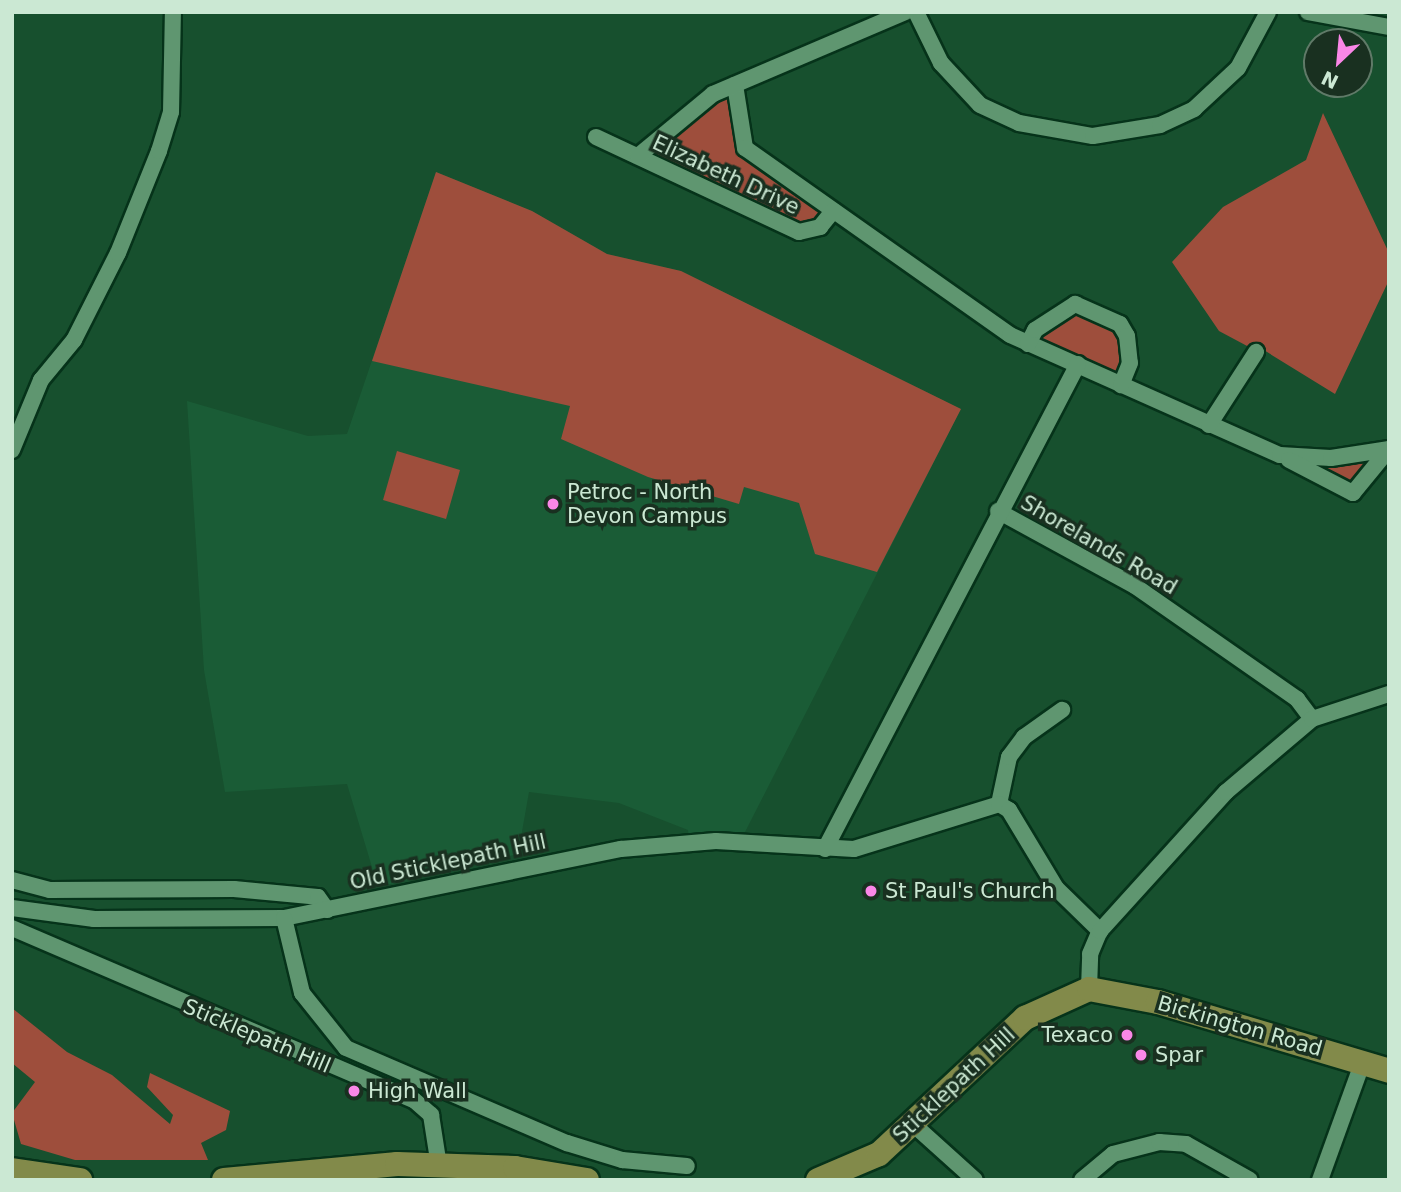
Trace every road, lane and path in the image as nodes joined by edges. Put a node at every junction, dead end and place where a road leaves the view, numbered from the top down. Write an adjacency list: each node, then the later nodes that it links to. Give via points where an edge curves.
1 (173, 12): 17 (street, via 171,112 159,151 118,253 74,340 41,380)
2 (905, 12): 7 (street)
3 (916, 12): 4 (street, via 941,63 981,104 1019,123 1093,136 1160,125 1194,109 1238,68)
4 (1268, 12)
5 (1308, 12): 6 (street)
6 (1389, 27)
7 (735, 85): 9 (street, via 713,94); 10 (street, Elizabeth Drive, via 745,148)
8 (596, 137): 9 (street, Elizabeth Drive)
9 (638, 156): 10 (street, Elizabeth Drive, via 799,232 820,228)
10 (833, 211): 11 (street, Elizabeth Drive)
11 (1028, 344): 13 (street, Elizabeth Drive); 14 (street, via 1035,330 1075,304 1120,324 1127,336 1130,363)
12 (1256, 352): 15 (street)
13 (1077, 364): 14 (street, Elizabeth Drive); 19 (street)
14 (1121, 385): 15 (street, Elizabeth Drive)
15 (1209, 425): 18 (street, Elizabeth Drive)
16 (1389, 449): 18 (street, Elizabeth Drive, via 1331,458); 18 (street, Elizabeth Drive, via 1353,493)
17 (12, 450)
18 (1280, 456)
19 (998, 511): 22 (street, Shorelands Road, via 1135,586 1297,699); 24 (street, Shorelands Road)
20 (1389, 695): 22 (street)
21 (1064, 710): 23 (street, via 1016,747)
22 (1312, 719): 30 (street, via 1183,834)
23 (999, 804): 24 (street, Old Sticklepath Hill, via 893,841); 30 (street, via 1009,810 1056,888)
24 (825, 849): 27 (street, Old Sticklepath Hill, via 716,841 621,849)
25 (12, 880): 27 (street, via 50,890 234,889 318,897)
26 (12, 908): 28 (street, Old Sticklepath Hill, via 94,919)
27 (327, 910): 28 (street, Old Sticklepath Hill)
28 (284, 918): 36 (street, via 302,993 346,1048 567,1143 622,1160)
29 (12, 928): 35 (street, Sticklepath Hill, via 414,1100 431,1115)
30 (1100, 931): 31 (street, via 1090,954)
31 (1089, 989): 32 (main road, Bickington Road, via 1158,1002); 34 (main road, Sticklepath Hill, via 1025,1018)
32 (1363, 1061): 33 (main road, Bickington Road); 45 (street)
33 (1389, 1071)
34 (915, 1125): 41 (main road, Sticklepath Hill, via 852,1170); 42 (street)
35 (439, 1166): 39 (main road, via 352,1166); 40 (main road)
36 (687, 1166)
37 (12, 1170): 38 (main road)
38 (80, 1180)
39 (224, 1180)
40 (587, 1180)
41 (818, 1180)
42 (975, 1180)
43 (1082, 1180): 44 (street, via 1113,1154 1159,1143 1186,1144)
44 (1250, 1180)
45 (1320, 1180)

